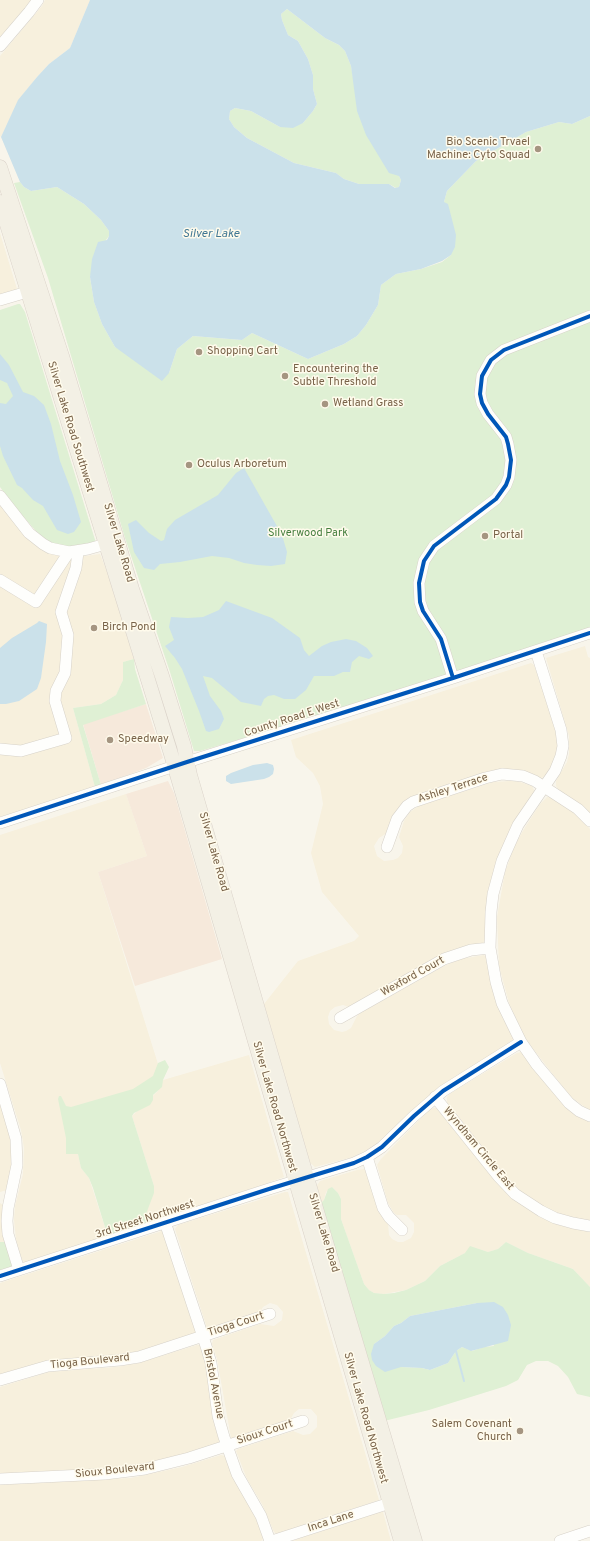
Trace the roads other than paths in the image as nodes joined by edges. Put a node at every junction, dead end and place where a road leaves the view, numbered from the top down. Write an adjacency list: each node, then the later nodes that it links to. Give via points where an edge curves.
1 (38, 0): 2 (street)
2 (0, 46)
3 (0, 167): 5 (main road, Silver Lake Road)
4 (0, 202): 5 (main road, Silver Lake Road Southwest)
5 (34, 290): 6 (street); 9 (main road, Silver Lake Road Southwest); 16 (main road, Silver Lake Road, via 162,676)
6 (0, 300)
7 (590, 316): 14 (street, via 504,350 491,360 482,376 482,403 506,437 508,444 511,460 509,477 496,499 434,546 424,561 419,583 422,607 441,639)
8 (0, 496): 10 (street, via 34,538 50,548)
9 (106, 544): 10 (street); 16 (main road, Silver Lake Road Southwest)
10 (74, 552): 11 (street, via 36,602); 15 (street, via 76,568 61,612 68,635 65,673 56,691 55,701 66,738 22,751)
11 (0, 580)
12 (590, 633): 13 (street, County Road E West)
13 (536, 651): 14 (street, County Road E West); 17 (street, via 561,730 563,746 559,764)
14 (453, 678): 16 (street, County Road E West)
15 (0, 749)
16 (181, 764): 19 (street, County Road E West); 28 (main road, Silver Lake Road Northwest)
17 (544, 786): 18 (street, Ashley Terrace); 20 (street, Ashley Terrace, via 523,776 502,774 420,799 401,812); 21 (street, via 518,825 502,861 493,894)
18 (590, 821)
19 (0, 823)
20 (387, 847)
21 (490, 948): 22 (street, Wexford Court, via 471,950 444,959); 23 (street, via 502,1003)
22 (340, 1018)
23 (521, 1042): 25 (street, 3rd Street Northwest); 26 (street, via 569,1103)
24 (0, 1084): 29 (street, via 18,1152 17,1165)
25 (435, 1097): 27 (street, 3rd Street Northwest, via 382,1147); 31 (street, Wyndham Circle East, via 515,1194 555,1218)
26 (590, 1116)
27 (367, 1157): 28 (street, 3rd Street Northwest); 32 (street, via 383,1208)
28 (301, 1179): 30 (street, 3rd Street Northwest); 41 (main road, Silver Lake Road Northwest); 45 (main road, Silver Lake Road)
29 (5, 1195): 33 (street, via 8,1234)
30 (166, 1222): 33 (street, 3rd Street Northwest); 36 (street, Bristol Avenue)
31 (590, 1226)
32 (402, 1230)
33 (18, 1270): 34 (street, 3rd Street Northwest)
34 (0, 1276)
35 (270, 1314): 36 (street, Tioga Court)
36 (203, 1336): 37 (street, Tioga Boulevard, via 139,1356 114,1361 48,1366); 39 (street, Bristol Avenue, via 211,1363 218,1416)
37 (0, 1380)
38 (303, 1421): 39 (street, Sioux Court)
39 (227, 1446): 40 (street, Sioux Boulevard, via 145,1470); 43 (street, Bristol Avenue, via 237,1474 261,1516)
40 (0, 1479)
41 (390, 1503): 43 (street, Inca Lane); 44 (main road, Silver Lake Road Northwest)
42 (590, 1531): 46 (street)
43 (271, 1541)
44 (401, 1541)
45 (415, 1541)
46 (560, 1541)

